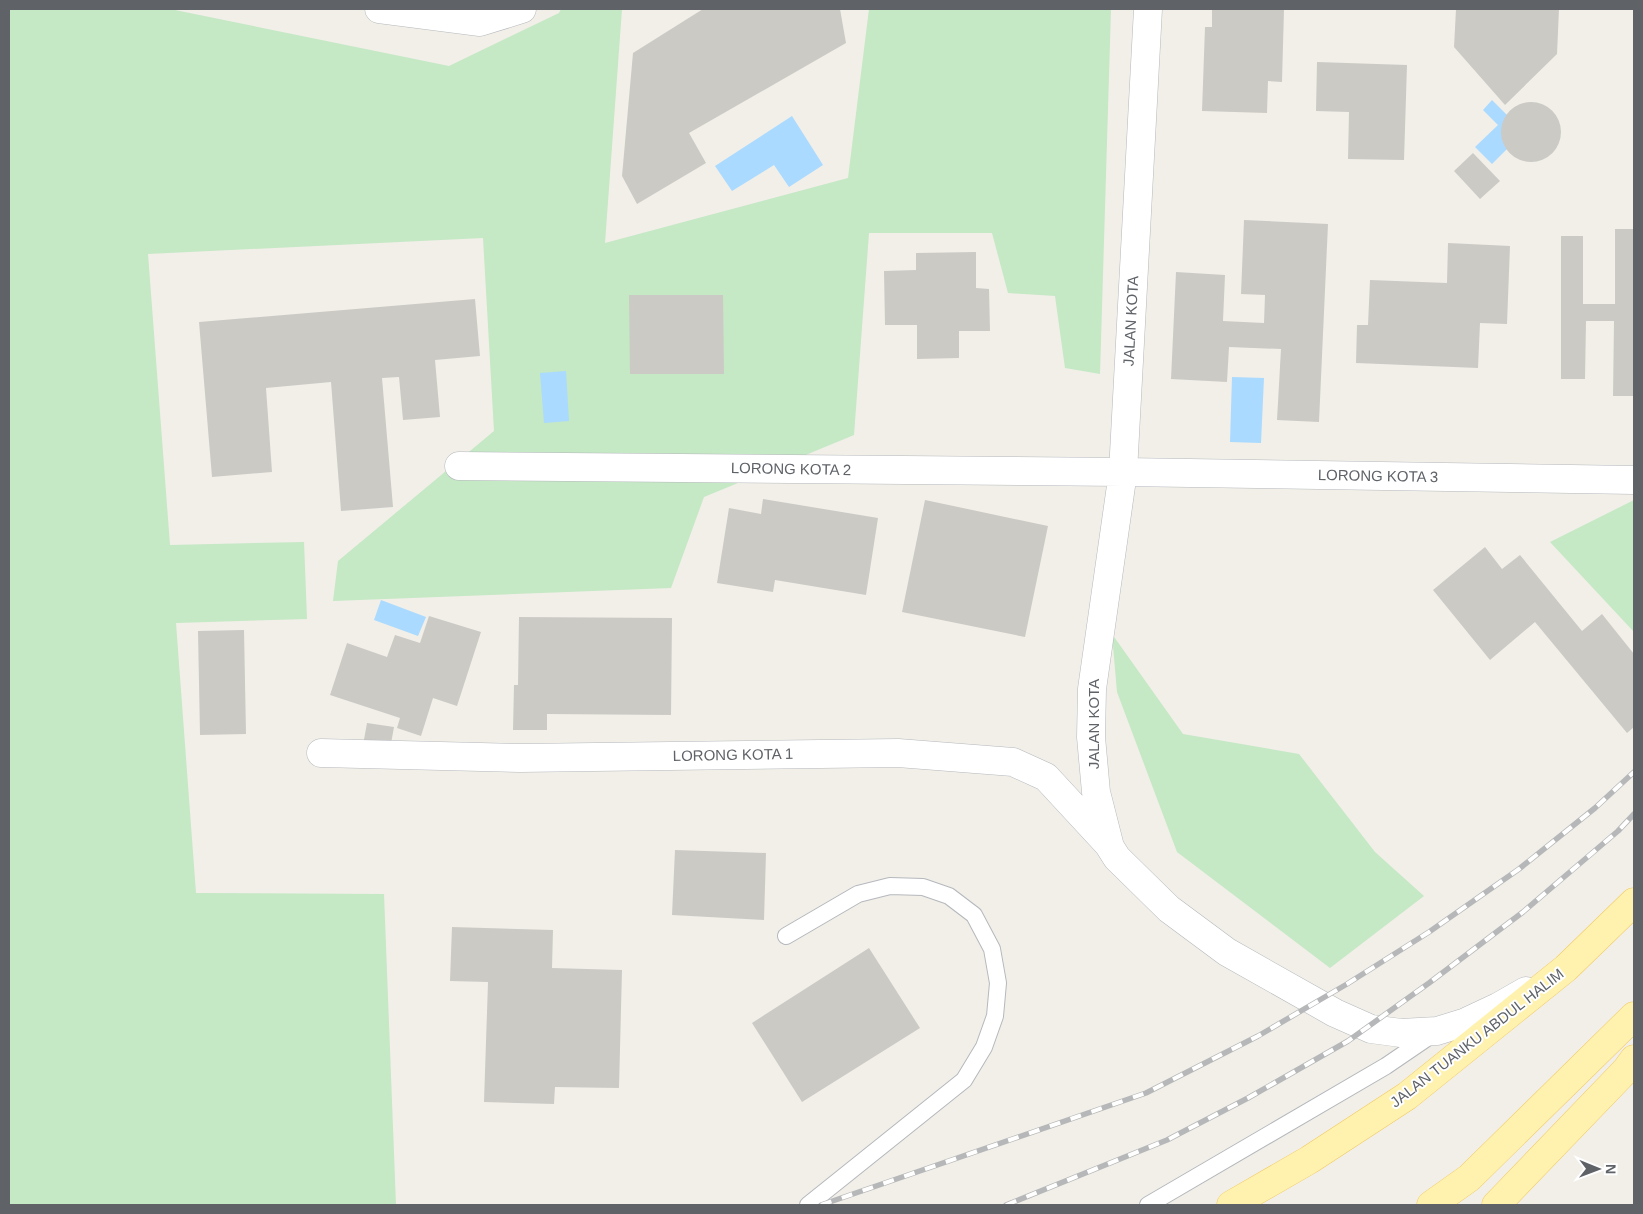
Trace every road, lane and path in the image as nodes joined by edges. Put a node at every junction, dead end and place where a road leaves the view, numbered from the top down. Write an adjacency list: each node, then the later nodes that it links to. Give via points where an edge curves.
1 (379, 9): 2 (street, via 480,22)
2 (522, 9)
3 (1148, 9): 5 (street, JALAN KOTA)
4 (459, 466): 5 (street, LORONG KOTA 2)
5 (1123, 472): 6 (street, LORONG KOTA 3); 8 (street, JALAN KOTA, via 1092,689 1091,737 1096,792)
6 (1634, 480)
7 (321, 753): 8 (street, LORONG KOTA 1, via 520,758 898,753 1013,762 1046,777)
8 (1110, 847): 13 (street, JALAN KOTA, via 1117,858 1169,909 1227,952 1335,1013 1371,1029 1401,1034)
9 (1634, 902): 11 (main road, JALAN TUANKU ABDUL HALIM)
10 (786, 936): 16 (lane, via 858,894 890,886 923,887 949,896 974,915 992,949 998,983 995,1016 987,1039 964,1080)
11 (1566, 968): 13 (street, JALAN KOTA, via 1498,1007); 18 (main road, JALAN TUANKU ABDUL HALIM, via 1407,1096 1309,1160)
12 (1634, 1016): 15 (main road)
13 (1437, 1031): 17 (lane, via 1386,1066)
14 (1634, 1059): 21 (main road)
15 (1469, 1178): 19 (main road); 20 (main road)
16 (808, 1205)
17 (1148, 1205)
18 (1231, 1205)
19 (1431, 1205)
20 (1444, 1205)
21 (1496, 1205)

